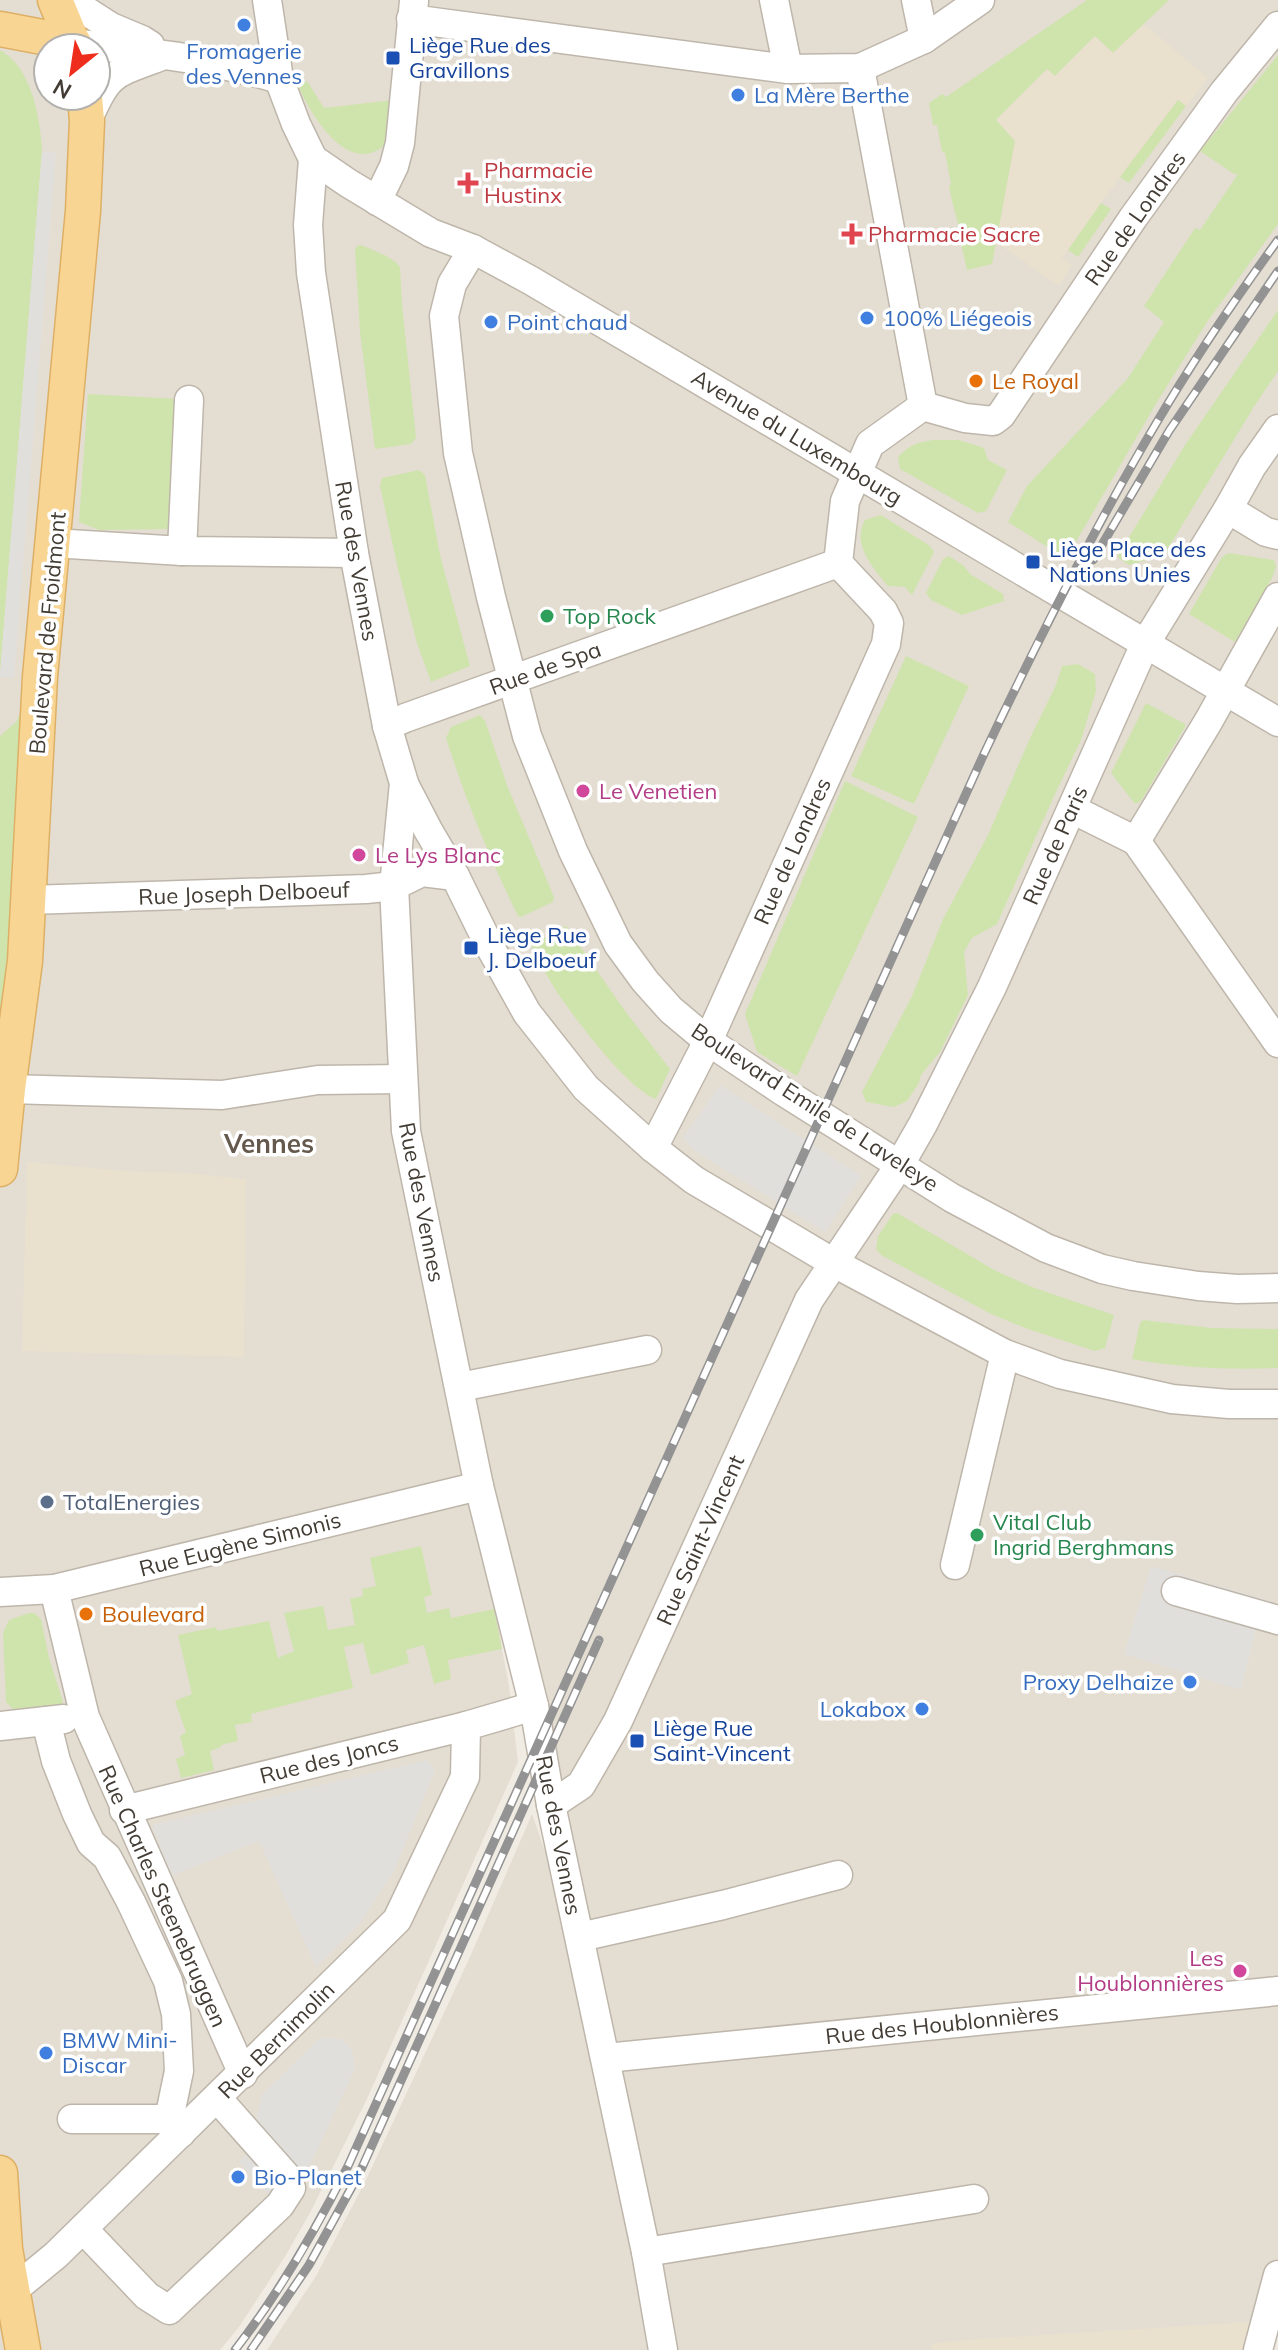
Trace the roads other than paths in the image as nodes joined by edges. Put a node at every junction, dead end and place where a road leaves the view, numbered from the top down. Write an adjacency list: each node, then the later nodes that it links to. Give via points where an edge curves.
1 (37, 0): 12 (main road)
2 (55, 0): 13 (main road)
3 (69, 0): 11 (street)
4 (96, 0): 11 (street)
5 (267, 0): 21 (street)
6 (774, 0): 19 (street)
7 (916, 0): 15 (street)
8 (980, 0): 15 (street)
9 (413, 10): 19 (street); 24 (street, via 400,143)
10 (1278, 26): 27 (street, Rue de Londres, via 1133,218 1001,415 993,421 965,418)
11 (111, 27): 17 (street)
12 (0, 29): 14 (main road)
13 (68, 32)
14 (32, 36)
15 (924, 39): 18 (street)
16 (112, 50): 17 (street)
17 (163, 55): 20 (street); 21 (street)
18 (860, 68): 19 (street); 27 (street)
19 (788, 69)
20 (112, 76)
21 (279, 79): 23 (street)
22 (86, 112): 32 (main road, Boulevard de Froidmont, via 83,211)
23 (313, 159): 24 (street, Avenue du Luxembourg); 34 (street, Rue des Vennes, via 311,273)
24 (377, 201): 25 (street, Avenue du Luxembourg, via 431,233)
25 (473, 249): 29 (street, Avenue du Luxembourg); 38 (street, Boulevard Emile de Laveleye, via 452,284 445,335 458,453)
26 (189, 400): 33 (street)
27 (923, 406): 29 (street, via 870,444)
28 (1278, 429): 30 (street, Rue de Paris)
29 (856, 472): 35 (street, via 845,501); 37 (street, Avenue du Luxembourg)
30 (1228, 509): 31 (street); 37 (street, Rue de Paris)
31 (1278, 535)
32 (53, 543): 33 (street); 47 (main road, Boulevard de Froidmont)
33 (182, 551): 34 (street)
34 (354, 553): 41 (street, Rue des Vennes)
35 (838, 563): 38 (street, Rue de Spa); 48 (street, Rue de Londres, via 883,611 889,623 886,644)
36 (1278, 597): 39 (street)
37 (1145, 644): 39 (street, Avenue du Luxembourg); 43 (street, Rue de Paris)
38 (512, 680): 41 (street, Rue de Spa); 48 (street, Boulevard Emile de Laveleye, via 527,736 573,851 618,944 671,1010)
39 (1226, 691): 40 (street, Avenue du Luxembourg); 44 (street)
40 (1278, 722)
41 (387, 726): 42 (street, Rue des Vennes)
42 (404, 783): 45 (street); 46 (street, Rue des Vennes)
43 (1072, 809): 44 (street); 53 (street, Rue de Paris, via 992,987)
44 (1136, 841): 49 (street)
45 (455, 876): 46 (street, Rue Joseph Delboeuf, via 422,872); 52 (street, via 527,1013 586,1088)
46 (394, 886): 47 (street, Rue Joseph Delboeuf); 50 (street, Rue des Vennes)
47 (29, 900): 51 (main road, Boulevard de Froidmont)
48 (708, 1041): 52 (street, Rue de Londres); 53 (street, Boulevard Emile de Laveleye)
49 (1278, 1043)
50 (403, 1079): 51 (street, via 318,1080 222,1095); 59 (street, Rue des Vennes, via 406,1131)
51 (8, 1089): 54 (main road, Boulevard de Froidmont)
52 (653, 1148): 55 (street, via 694,1180)
53 (899, 1166): 55 (street, Rue de Paris); 56 (street, Boulevard Emile de Laveleye, via 1032,1241 1102,1269 1198,1286)
54 (0, 1169)
55 (834, 1263): 58 (street); 72 (street, Rue Saint-Vincent, via 809,1300 618,1721 581,1785)
56 (1278, 1288)
57 (647, 1350): 59 (street)
58 (1005, 1354): 60 (street, via 1060,1374 1172,1399); 62 (street)
59 (460, 1387): 61 (street, Rue des Vennes)
60 (1278, 1404)
61 (479, 1486): 63 (street, Rue Eugène Simonis); 67 (street, Rue des Vennes)
62 (955, 1565)
63 (54, 1589): 65 (street, Rue Eugène Simonis); 68 (street, Rue Charles Steenebruggen)
64 (1176, 1591): 66 (street)
65 (0, 1592)
66 (1278, 1620)
67 (534, 1706): 71 (street, Rue des Joncs); 72 (street, Rue des Vennes)
68 (85, 1717): 69 (street); 73 (street, Rue Charles Steenebruggen)
69 (46, 1721): 70 (street); 81 (street, via 77,1814 91,1843 107,1857 168,1981 179,2071)
70 (0, 1726)
71 (466, 1726): 73 (street, Rue des Joncs); 78 (street, Rue Bernimolin, via 465,1777 397,1920)
72 (551, 1805): 75 (street, Rue des Vennes)
73 (124, 1810): 78 (street, Rue Charles Steenebruggen)
74 (838, 1875): 75 (street)
75 (580, 1937): 77 (street, Rue des Vennes)
76 (1278, 1991): 77 (street, Rue des Houblonnières)
77 (606, 2058): 85 (street, Rue des Vennes)
78 (243, 2074): 79 (street, Rue Bernimolin)
79 (217, 2098): 81 (street, Rue Bernimolin); 84 (street, via 287,2177 291,2188 280,2205 169,2310 147,2296)
80 (72, 2119): 81 (street)
81 (175, 2126): 84 (street, Rue Bernimolin)
82 (0, 2173): 87 (main road)
83 (974, 2199): 85 (street)
84 (83, 2229): 87 (street, Rue Bernimolin)
85 (646, 2252): 89 (street, Rue des Vennes)
86 (1278, 2275): 90 (street)
87 (6, 2296): 88 (main road)
88 (23, 2350)
89 (663, 2350)
90 (1258, 2350)

